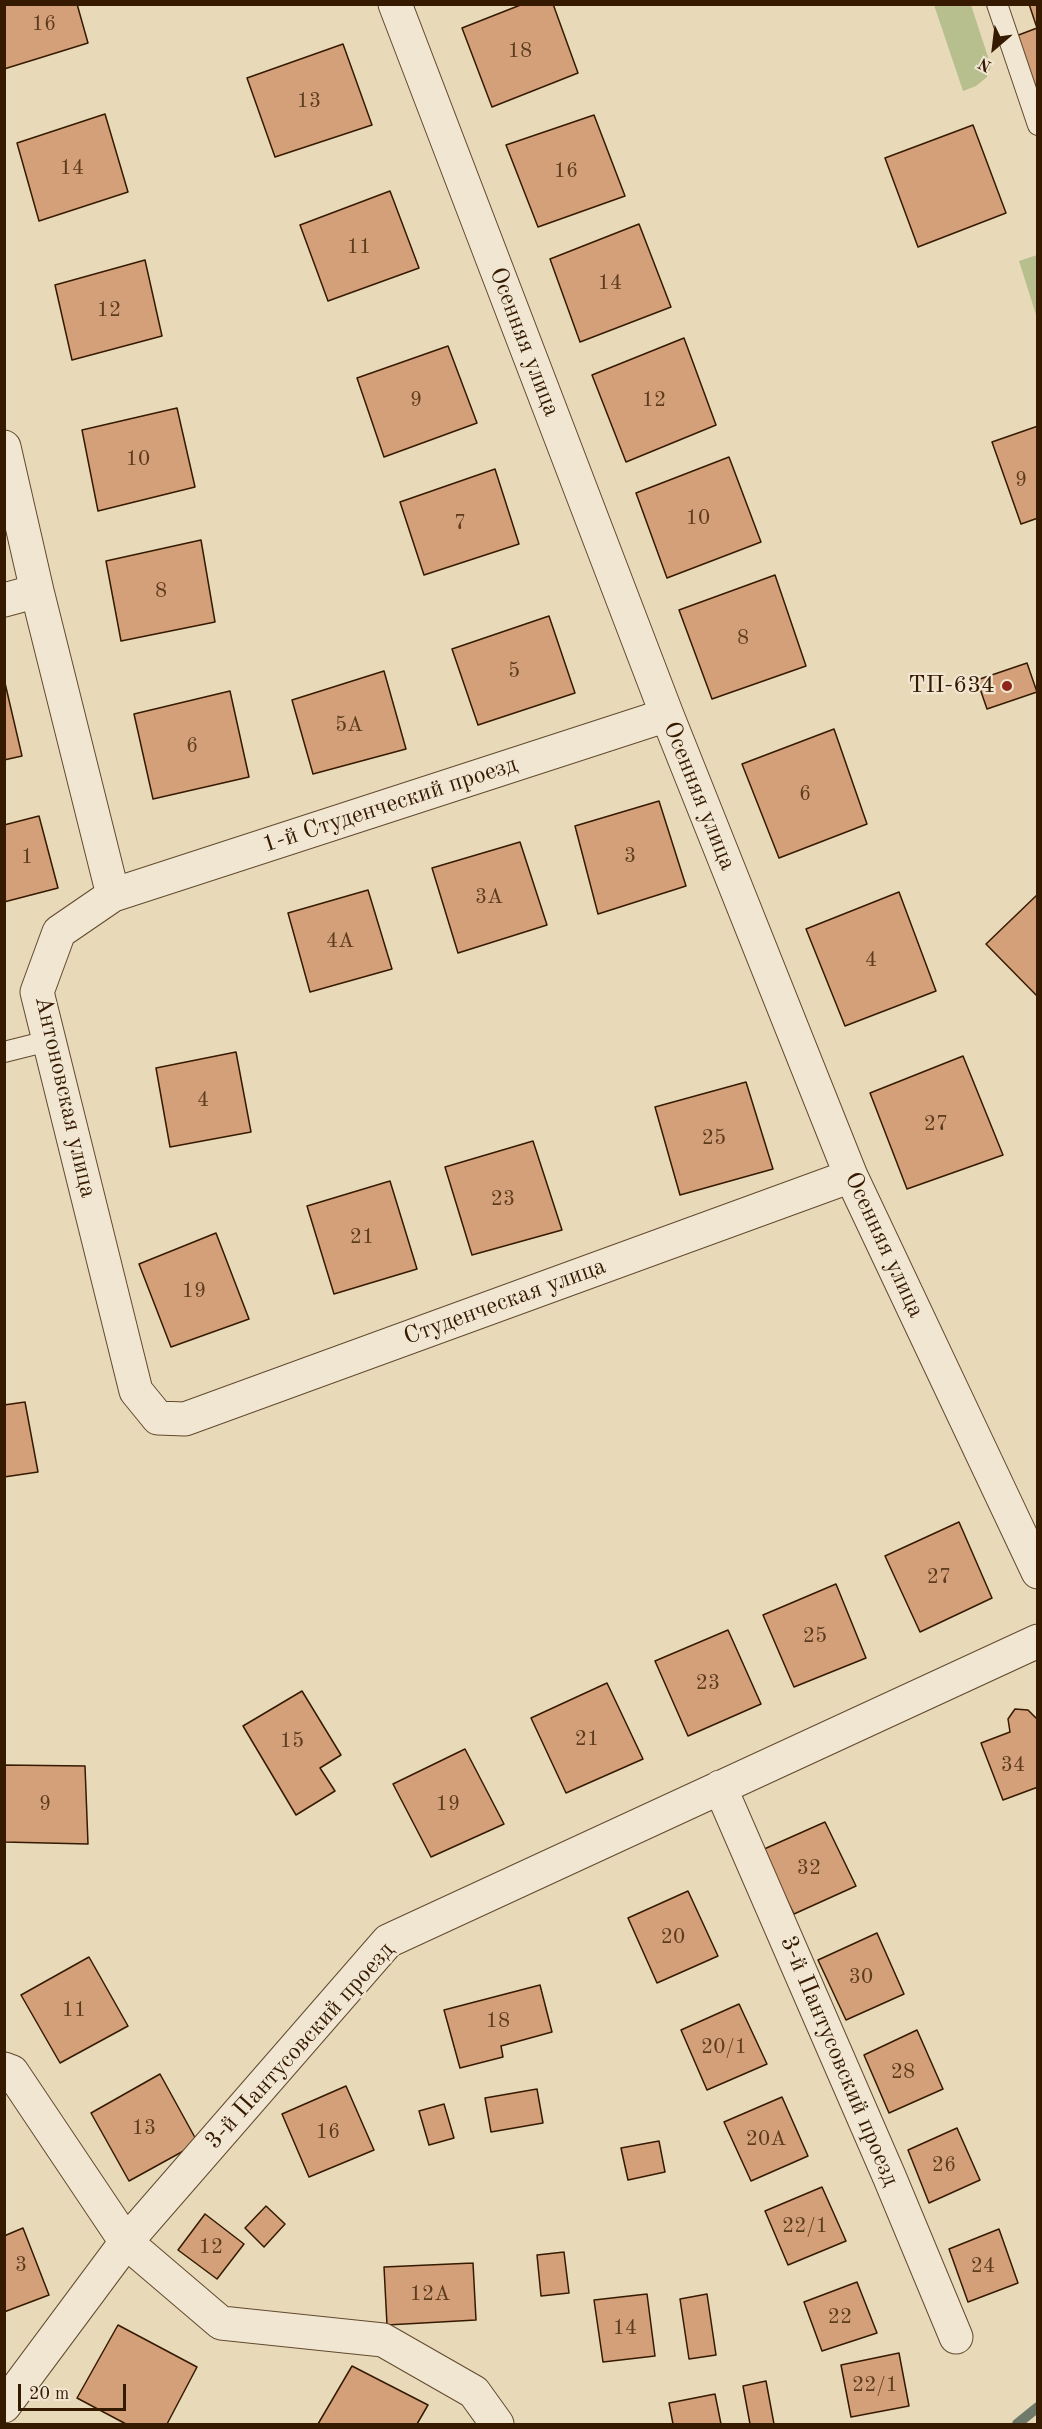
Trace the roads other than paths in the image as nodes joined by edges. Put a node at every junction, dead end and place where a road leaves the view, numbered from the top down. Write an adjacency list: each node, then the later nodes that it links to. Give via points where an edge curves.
1 (395, 4): 7 (street, Осенняя улица)
2 (997, 4): 3 (lane)
3 (1038, 125)
4 (4, 447): 5 (street)
5 (37, 591): 6 (street); 8 (street)
6 (4, 600)
7 (667, 715): 8 (street, 1-й Студенческий проезд); 11 (street, Осенняя улица)
8 (113, 895): 9 (street, Антоновская улица, via 59,932 37,992)
9 (48, 1041): 10 (lane); 12 (street, Антоновская улица, via 136,1391)
10 (4, 1052)
11 (851, 1176): 12 (street, Студенческая улица, via 185,1419); 13 (street, Осенняя улица)
12 (158, 1418)
13 (1038, 1572)
14 (1038, 1641): 15 (street, 3-й Пантусовский проезд)
15 (720, 1787): 17 (street, 3-й Пантусовский проезд, via 388,1941); 18 (street, 3-й Пантусовский проезд)
16 (4, 2069): 17 (street, via 12,2072)
17 (126, 2242): 19 (street, 3-й Пантусовский проезд); 20 (street, via 221,2324 383,2340 474,2392)
18 (956, 2337)
19 (4, 2406)
20 (497, 2424)

